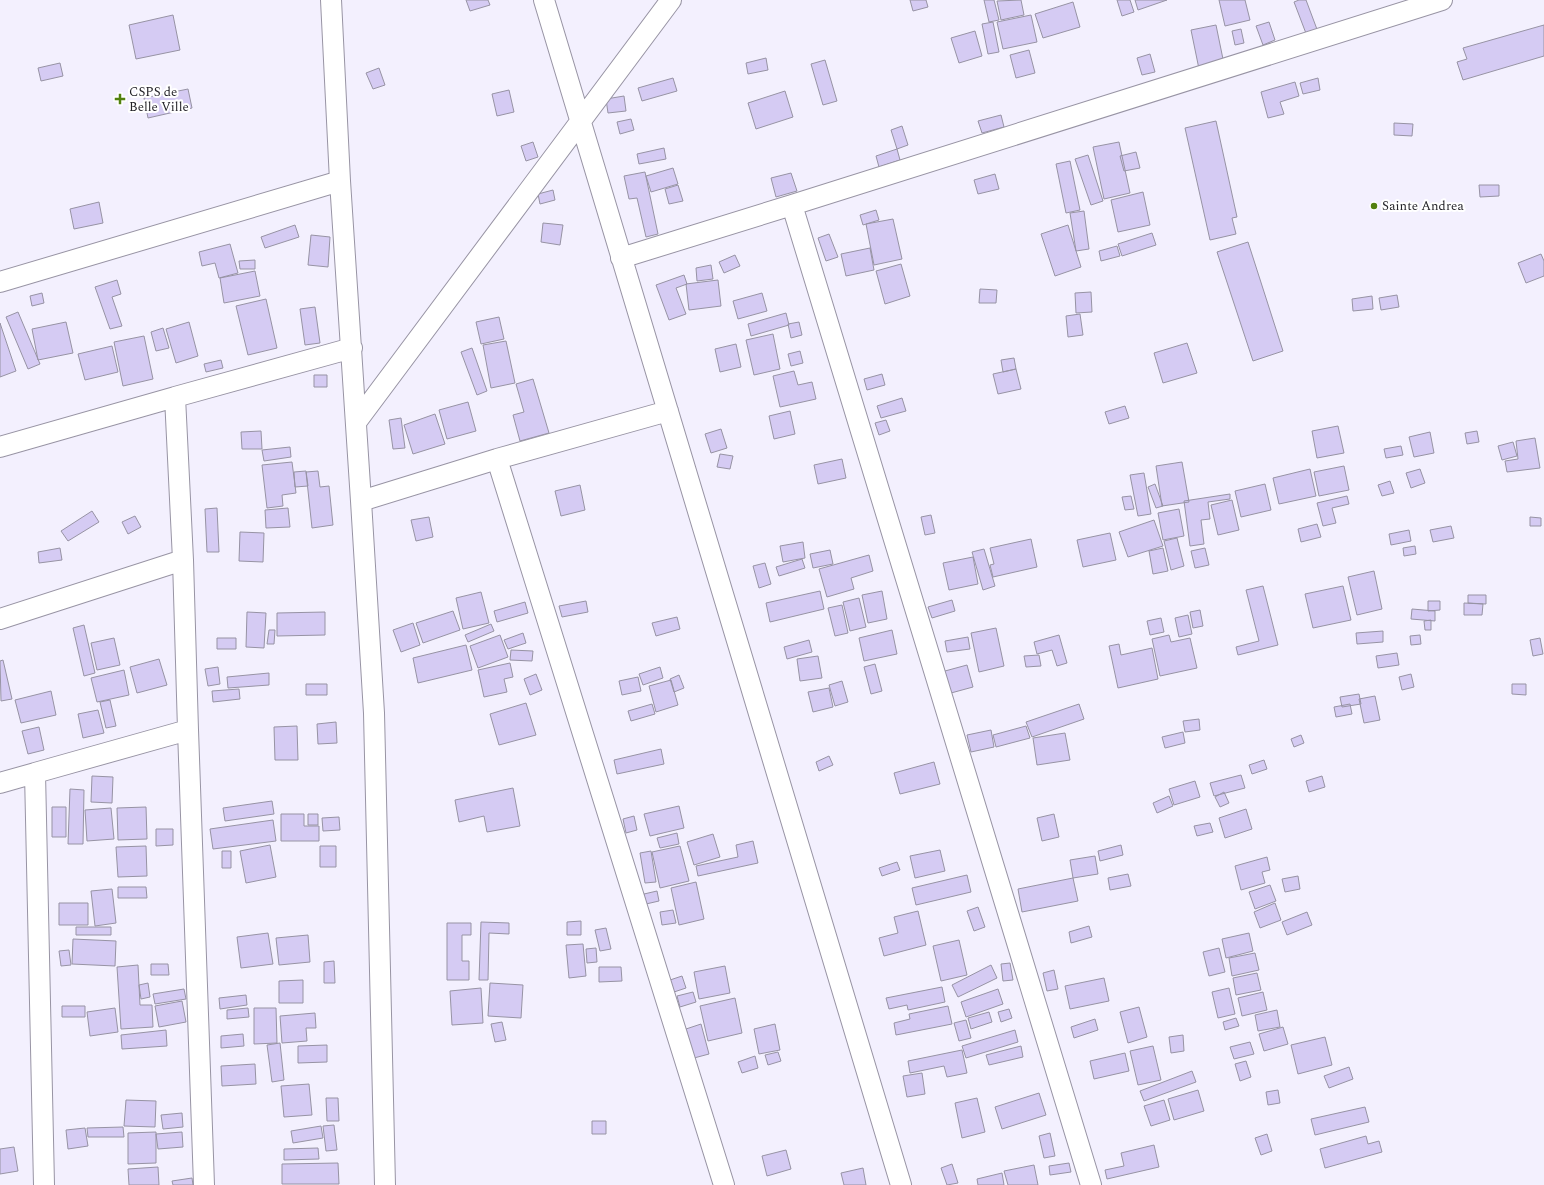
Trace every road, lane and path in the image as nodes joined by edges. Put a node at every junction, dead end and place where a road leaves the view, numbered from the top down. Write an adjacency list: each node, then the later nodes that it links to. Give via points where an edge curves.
1 (331, 0): 6 (street)
2 (544, 0): 5 (street)
3 (671, 0): 5 (street)
4 (1442, 0): 7 (street)
5 (580, 121): 8 (street); 13 (street)
6 (340, 181): 9 (street); 10 (street)
7 (792, 204): 8 (street); 27 (street)
8 (621, 258): 12 (street)
9 (0, 282)
10 (352, 348): 11 (street); 13 (street)
11 (175, 397): 14 (street); 17 (street)
12 (668, 411): 15 (street); 26 (street)
13 (357, 421): 16 (street)
14 (0, 447)
15 (496, 459): 16 (street); 25 (street)
16 (361, 501): 24 (street, via 374,713)
17 (183, 560): 18 (street); 19 (street)
18 (0, 619)
19 (188, 730): 20 (street); 23 (street)
20 (35, 773): 21 (street); 22 (street)
21 (0, 783)
22 (44, 1185)
23 (204, 1185)
24 (385, 1185)
25 (724, 1185)
26 (901, 1185)
27 (1091, 1185)

